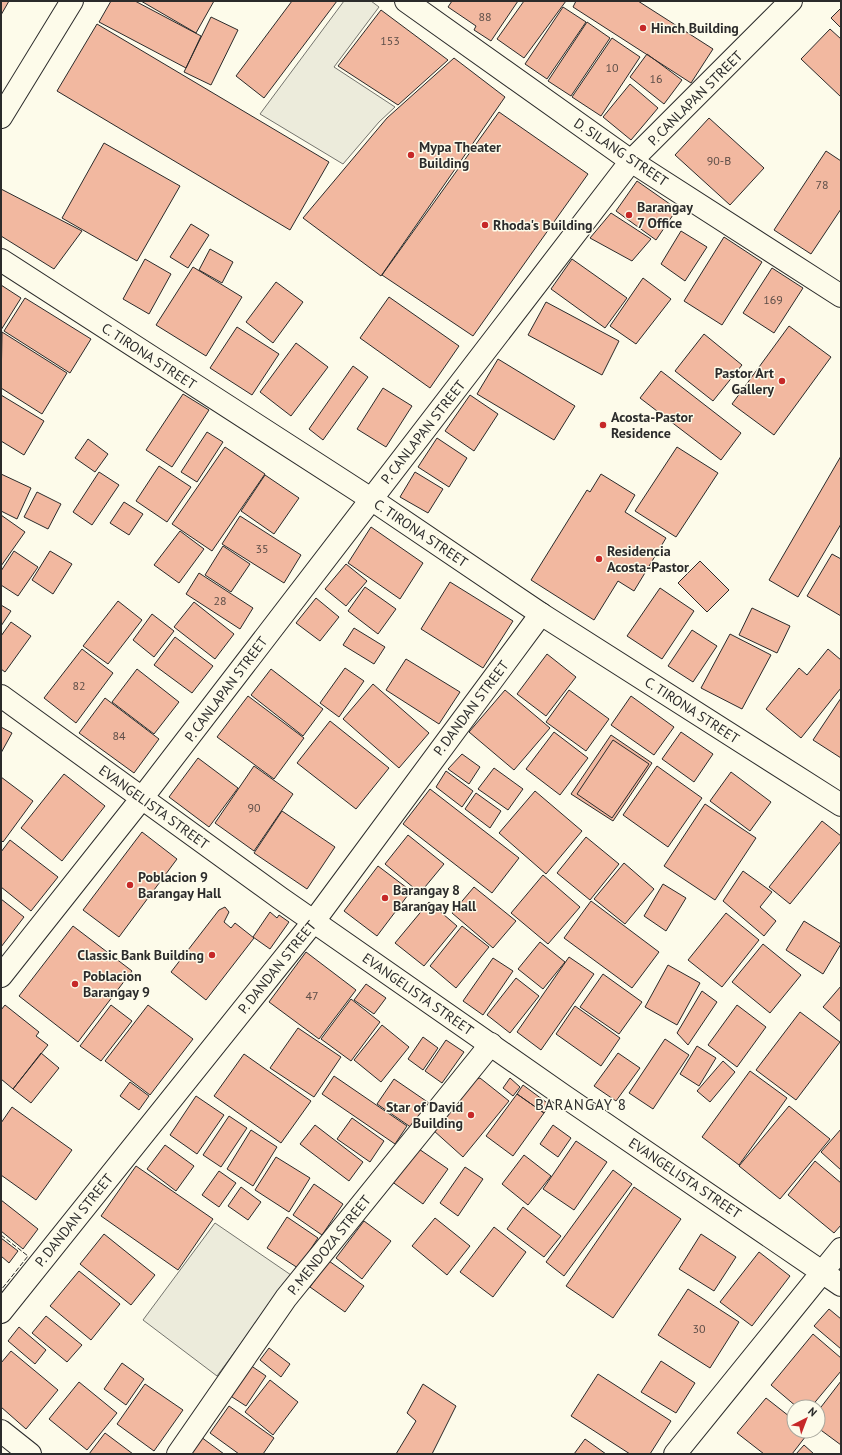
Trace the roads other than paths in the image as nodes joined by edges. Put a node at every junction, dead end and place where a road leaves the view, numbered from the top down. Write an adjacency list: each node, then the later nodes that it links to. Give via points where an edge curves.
1 (72, 1): 4 (street)
2 (406, 1): 5 (street, D. SILANG STREET)
3 (784, 3): 5 (street, P. CANLAPAN STREET, via 748,45)
4 (1, 117)
5 (631, 161): 7 (street, D. SILANG STREET); 8 (street, P. CANLAPAN STREET)
6 (1, 260): 8 (street, C. TIRONA STREET)
7 (841, 296)
8 (371, 499): 9 (street, C. TIRONA STREET); 11 (street, P. CANLAPAN STREET)
9 (541, 614): 12 (street, C. TIRONA STREET); 13 (street, P. DANDAN STREET)
10 (1, 696): 11 (street, EVANGELISTA STREET)
11 (142, 798): 13 (street, EVANGELISTA STREET); 14 (street, P. CANLAPAN STREET)
12 (841, 805)
13 (314, 921): 15 (street, EVANGELISTA STREET); 19 (street, P. DANDAN STREET)
14 (1, 976)
15 (491, 1044): 17 (street, EVANGELISTA STREET); 22 (street, P. MENDOZA STREET, via 286,1298)
16 (841, 1249): 17 (street)
17 (823, 1272): 18 (street, EVANGELISTA STREET); 23 (street)
18 (841, 1285)
19 (1, 1312)
20 (1, 1431): 21 (street)
21 (30, 1454)
22 (178, 1454)
23 (675, 1454)

